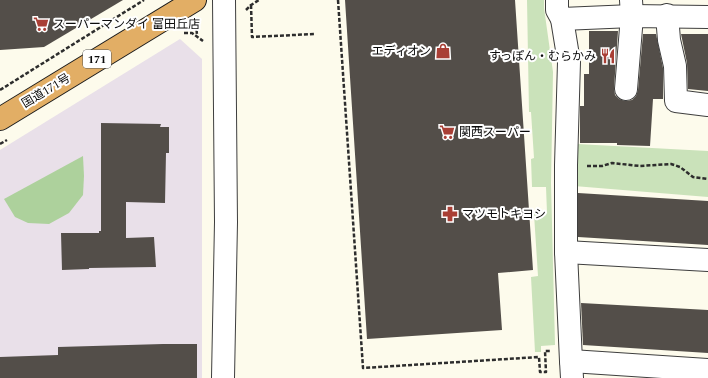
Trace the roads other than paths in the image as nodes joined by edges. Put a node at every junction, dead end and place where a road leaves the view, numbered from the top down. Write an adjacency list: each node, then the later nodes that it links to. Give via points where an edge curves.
1 (195, 0): 9 (highway, 国道171号 / 171)
2 (224, 0): 15 (street, via 226,222)
3 (632, 8): 4 (street); 5 (street); 7 (street)
4 (560, 10): 10 (street, via 569,62)
5 (667, 16): 6 (street); 8 (street, via 675,66 676,101)
6 (708, 17)
7 (626, 89)
8 (708, 105)
9 (0, 119)
10 (566, 252): 11 (street); 12 (street)
11 (708, 260)
12 (572, 369): 13 (street)
13 (645, 372): 14 (street)
14 (699, 372)
15 (223, 378)

